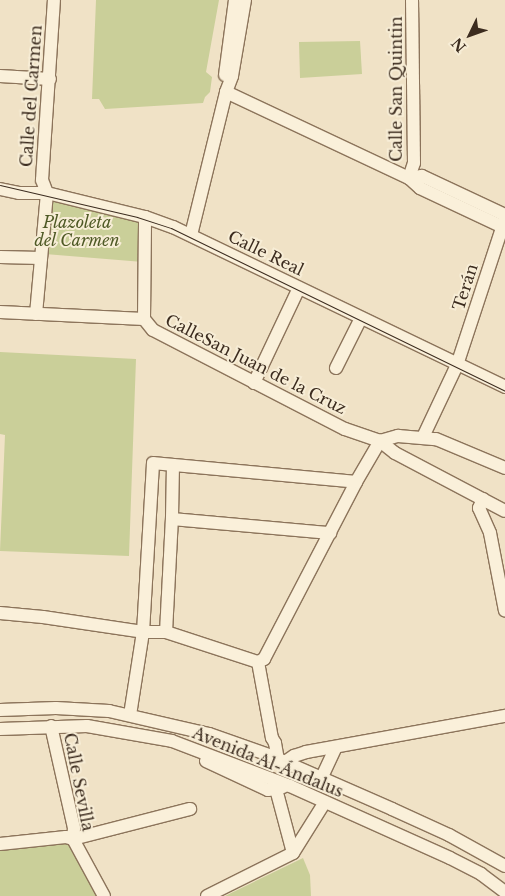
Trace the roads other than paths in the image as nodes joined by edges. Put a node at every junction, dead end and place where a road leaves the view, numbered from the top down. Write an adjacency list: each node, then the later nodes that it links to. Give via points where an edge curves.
1 (54, 0): 6 (street, Calle del Carmen)
2 (235, 0): 7 (street, via 225,75)
3 (245, 0): 7 (street, via 235,63)
4 (412, 0): 8 (street, Calle San Quintin, via 414,163)
5 (0, 76): 6 (street)
6 (50, 79): 10 (street, Calle del Carmen, via 42,180)
7 (226, 92): 8 (street); 13 (street)
8 (409, 178): 12 (street, via 422,176)
9 (0, 189): 10 (street, Calle Real)
10 (47, 193): 11 (street, Calle Real); 15 (street, Calle del Carmen)
11 (145, 217): 13 (street, Calle Real); 20 (street)
12 (504, 222): 21 (street, Terán)
13 (191, 234): 16 (street, Calle Real)
14 (0, 257): 15 (street)
15 (41, 258): 18 (street, Calle del Carmen)
16 (299, 288): 19 (street, Calle Real); 23 (street)
17 (0, 312): 18 (street, CalleSan Juan de la Cruz)
18 (36, 314): 20 (street, CalleSan Juan de la Cruz)
19 (361, 318): 21 (street, Calle Real); 22 (street)
20 (144, 319): 23 (street, CalleSan Juan de la Cruz, via 153,330)
21 (458, 365): 24 (street, Calle Real); 25 (street, Terán)
22 (336, 368)
23 (254, 383): 26 (street, CalleSan Juan de la Cruz, via 345,428)
24 (505, 387)
25 (423, 437): 26 (street, via 398,436); 28 (street, via 436,439)
26 (380, 441): 29 (street); 30 (street, CalleSan Juan de la Cruz, via 395,453)
27 (173, 466): 29 (street); 32 (street); 36 (street, via 153,463)
28 (505, 468)
29 (356, 482): 33 (street)
30 (483, 499): 31 (street, CalleSan Juan de la Cruz); 34 (street, via 479,508 490,533)
31 (505, 511)
32 (172, 519): 33 (street); 37 (street)
33 (330, 533): 38 (street, via 264,659)
34 (505, 611)
35 (0, 613): 36 (street)
36 (143, 632): 37 (street); 40 (street)
37 (166, 632): 38 (street)
38 (258, 662): 44 (street)
39 (0, 710): 40 (street, Avenida Al-Ándalus, via 74,708)
40 (130, 715): 47 (street, Avenida Al-Ándalus, via 209,734)
41 (505, 716): 46 (street)
42 (51, 726): 43 (street, Avenida Al-Ándalus); 45 (street, Avenida Al-Ándalus, via 107,728); 54 (street, Calle Sevilla, via 74,828)
43 (0, 730)
44 (272, 738): 47 (street); 48 (street)
45 (172, 741): 50 (street, Avenida Al-Ándalus); 51 (street, via 200,759 268,790)
46 (336, 747): 48 (street); 49 (street)
47 (259, 752): 48 (street, Avenida Al-Ándalus)
48 (282, 761): 49 (street, Avenida Al-Ándalus)
49 (321, 779): 57 (street, Avenida Al-Ándalus, via 449,835)
50 (290, 786): 51 (street); 52 (street, Avenida Al-Ándalus)
51 (276, 789): 56 (street)
52 (325, 802): 56 (street); 58 (street, Avenida Al-Ándalus, via 465,865)
53 (190, 809): 54 (street)
54 (73, 839): 55 (street); 59 (street, Calle Sevilla)
55 (0, 844)
56 (293, 852): 60 (street)
57 (505, 866)
58 (505, 892)
59 (104, 896)
60 (207, 896)

